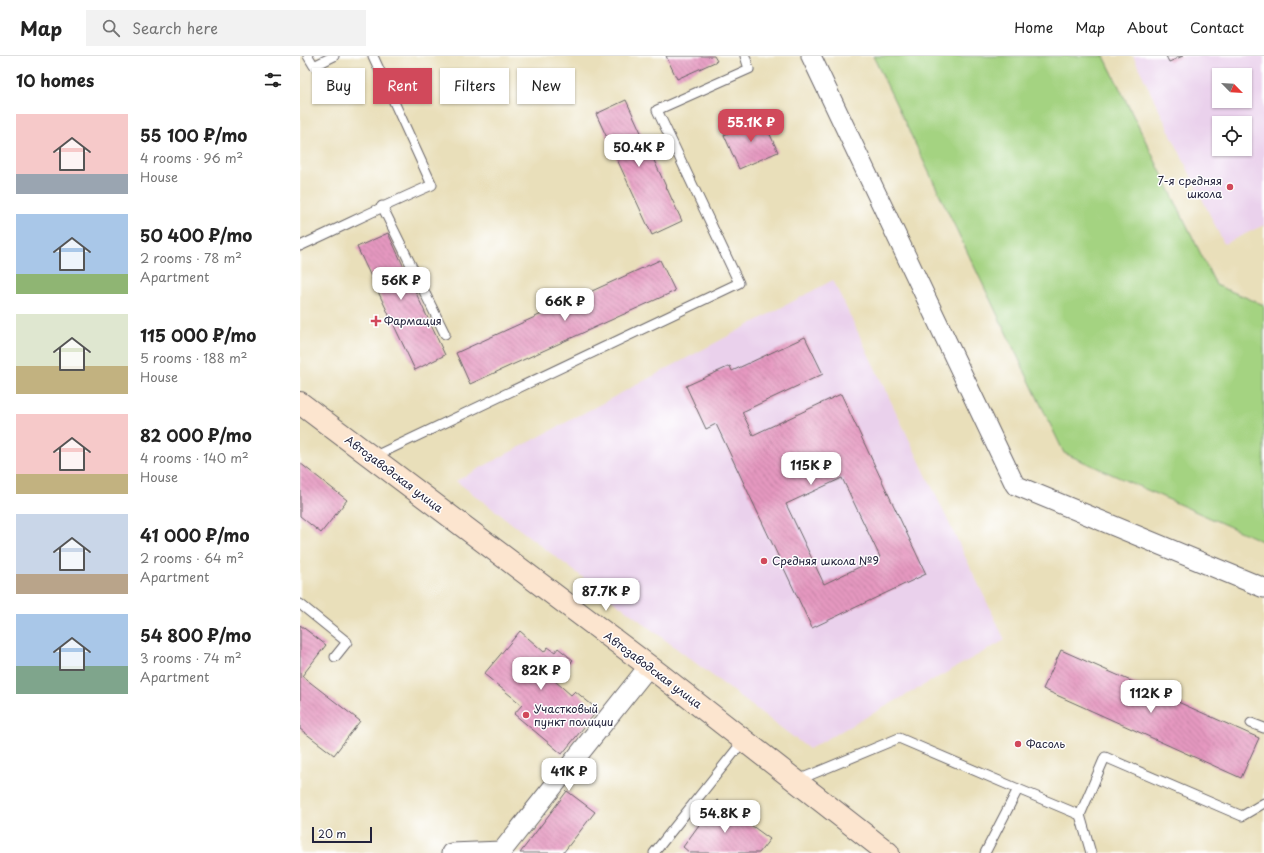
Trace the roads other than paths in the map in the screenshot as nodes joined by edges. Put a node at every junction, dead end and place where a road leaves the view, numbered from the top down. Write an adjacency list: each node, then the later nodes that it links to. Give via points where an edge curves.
1 (308, 56): 2 (lane, via 314,66)
2 (334, 56)
3 (373, 56): 6 (lane, via 432,185)
4 (745, 56): 10 (lane, via 749,69 657,110 739,283)
5 (811, 56): 11 (street, via 1015,485)
6 (382, 206): 7 (lane); 8 (lane)
7 (300, 246)
8 (445, 334)
9 (300, 403): 10 (street, Автозаводская улица)
10 (372, 458): 14 (street, Автозаводская улица)
11 (1264, 588)
12 (300, 604): 13 (lane, via 347,642)
13 (334, 657)
14 (649, 666): 17 (street, Автозаводская улица); 22 (street, via 502,851)
15 (1251, 723): 16 (lane)
16 (1264, 728)
17 (744, 740): 18 (street, Автозаводская улица); 23 (lane)
18 (796, 781): 19 (lane, via 898,738); 24 (street, Автозаводская улица)
19 (1018, 790): 21 (lane); 25 (lane)
20 (1264, 803): 21 (lane, via 1242,816 1105,757)
21 (1080, 815): 26 (lane)
22 (451, 853)
23 (654, 853)
24 (888, 853)
25 (985, 853)
26 (1091, 853)

